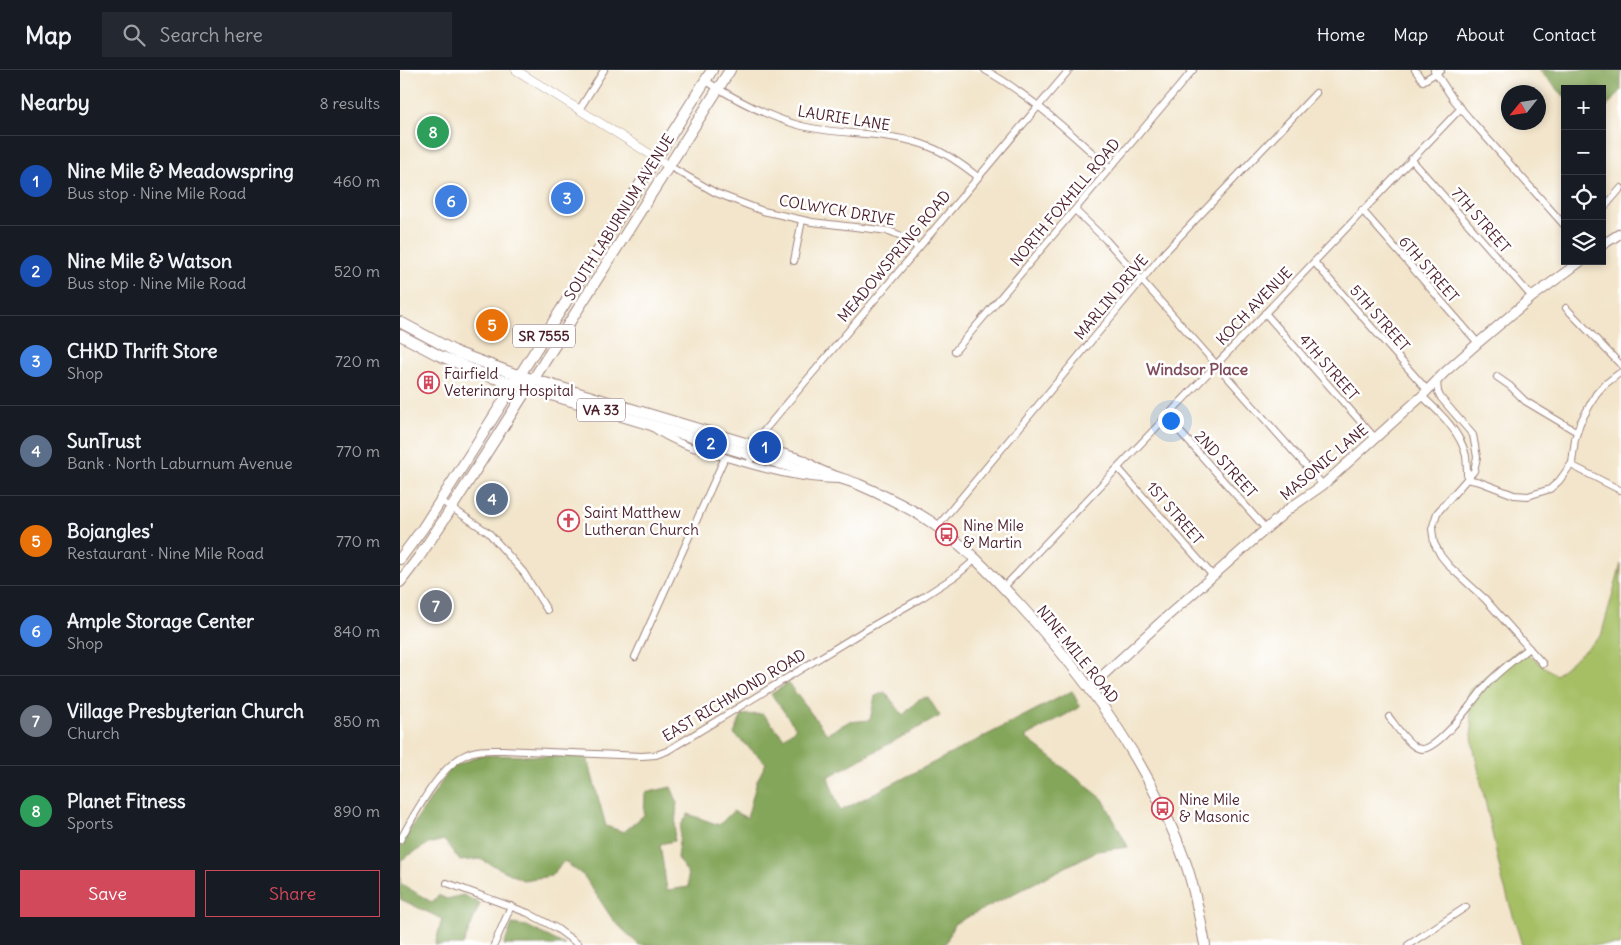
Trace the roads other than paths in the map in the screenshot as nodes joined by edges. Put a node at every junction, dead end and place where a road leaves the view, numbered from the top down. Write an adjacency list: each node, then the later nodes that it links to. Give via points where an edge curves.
1 (516, 70): 15 (street, COLWYCK DRIVE)
2 (604, 70): 15 (street)
3 (712, 70): 10 (main road, SOUTH LABURNUM AVENUE)
4 (730, 70): 11 (main road, SOUTH LABURNUM AVENUE)
5 (985, 70): 13 (street)
6 (1069, 70): 13 (street, MEADOWSPRING ROAD)
7 (1193, 70): 19 (street, NORTH FOXHILL ROAD)
8 (1437, 71): 9 (street, via 1423,81); 14 (street)
9 (1416, 72)
10 (706, 81): 11 (street, LAURIE LANE); 16 (main road, SOUTH LABURNUM AVENUE)
11 (718, 88): 18 (main road, SOUTH LABURNUM AVENUE); 20 (street, LAURIE LANE, via 758,111 801,126 921,144 946,154)
12 (1316, 92): 34 (street, MARLIN DRIVE)
13 (1038, 107): 19 (street); 20 (street, MEADOWSPRING ROAD)
14 (1461, 108): 17 (street, KOCH AVENUE); 26 (street)
15 (579, 110): 16 (street, COLWYCK DRIVE)
16 (656, 158): 18 (street, COLWYCK DRIVE); 30 (main road, SOUTH LABURNUM AVENUE)
17 (1411, 159): 24 (street, KOCH AVENUE); 36 (street, 7TH STREET)
18 (669, 166): 25 (street, COLWYCK DRIVE, via 736,202); 35 (main road, SOUTH LABURNUM AVENUE)
19 (1110, 168): 23 (street, NORTH FOXHILL ROAD)
20 (978, 177): 29 (street, MEADOWSPRING ROAD)
21 (1621, 188): 22 (street)
22 (1606, 205)
23 (1075, 210): 34 (street); 42 (street, NORTH FOXHILL ROAD)
24 (1362, 210): 32 (street, KOCH AVENUE); 41 (street, 6TH STREET)
25 (802, 220): 29 (street, COLWYCK DRIVE, via 889,231); 31 (street)
26 (1561, 221)
27 (1621, 233): 28 (main road)
28 (1606, 242)
29 (918, 248): 55 (street, MEADOWSPRING ROAD, via 757,439)
30 (596, 253): 35 (main road, via 600,265 593,275); 47 (main road, SOUTH LABURNUM AVENUE / SR 7555)
31 (794, 261)
32 (1314, 262): 38 (street, KOCH AVENUE); 50 (street, 5TH STREET)
33 (1575, 265): 36 (main road, MASONIC LANE)
34 (1141, 281): 43 (street); 65 (street, MARLIN DRIVE)
35 (594, 285): 49 (main road, SOUTH LABURNUM AVENUE)
36 (1532, 297): 41 (main road, MASONIC LANE)
37 (1566, 308): 44 (street)
38 (1265, 313): 43 (street, KOCH AVENUE); 54 (street, 4TH STREET)
39 (400, 322): 47 (main road, NINE MILE ROAD / VA 33)
40 (400, 335): 47 (main road, NINE MILE ROAD / VA 33, via 461,366)
41 (1478, 343): 48 (main road, MASONIC LANE)
42 (955, 351)
43 (1216, 364): 51 (street, KOCH AVENUE); 61 (street)
44 (1621, 365)
45 (1621, 372): 53 (street, via 1596,394)
46 (1497, 377): 53 (street, via 1525,401)
47 (517, 380): 49 (main road, NINE MILE ROAD / VA 33); 63 (main road, SOUTH LABURNUM AVENUE)
48 (1437, 381): 50 (main road, MASONIC LANE); 59 (street, via 1441,398 1475,439 1476,467)
49 (530, 384): 52 (main road, NINE MILE ROAD / VA 33); 55 (main road, NINE MILE ROAD / VA 33); 64 (main road, SOUTH LABURNUM AVENUE)
50 (1425, 394): 54 (main road, MASONIC LANE); 59 (street, 5TH STREET, via 1462,444)
51 (1167, 416): 58 (street, KOCH AVENUE); 66 (street, 2ND STREET)
52 (646, 423): 55 (main road, NINE MILE ROAD / VA 33); 56 (street, via 674,441)
53 (1577, 432): 57 (street)
54 (1375, 438): 61 (main road, MASONIC LANE)
55 (752, 454): 56 (street); 60 (main road, NINE MILE ROAD / VA 33, via 802,460); 60 (street, via 808,479)
56 (725, 457): 74 (street)
57 (1571, 465): 59 (street, via 1556,484 1528,496 1504,493); 62 (street)
58 (1118, 468): 69 (street, 1ST STREET); 71 (street, KOCH AVENUE)
59 (1467, 479): 73 (street, via 1437,513 1432,529 1434,543 1440,556)
60 (847, 480): 65 (main road, NINE MILE ROAD / VA 33, via 893,500)
61 (1323, 485): 66 (main road, MASONIC LANE)
62 (1620, 490)
63 (440, 500): 64 (street); 67 (main road, SOUTH LABURNUM AVENUE)
64 (452, 507): 70 (main road, SOUTH LABURNUM AVENUE); 72 (street, via 489,533 524,573)
65 (937, 527): 68 (main road, NINE MILE ROAD / VA 33)
66 (1266, 529): 69 (main road, MASONIC LANE)
67 (400, 559)
68 (976, 559): 71 (main road, NINE MILE ROAD / VA 33); 78 (street, EAST RICHMOND ROAD, via 923,597 661,754 495,750 465,754 438,779)
69 (1213, 576): 76 (main road, MASONIC LANE)
70 (400, 582)
71 (1003, 588): 76 (main road, NINE MILE ROAD / VA 33)
72 (547, 610)
73 (1529, 648): 75 (street); 77 (street, via 1489,682 1447,732 1429,748 1414,746)
74 (634, 657)
75 (1543, 664)
76 (1090, 688): 84 (main road, NINE MILE ROAD / VA 33, via 1126,742 1163,808 1186,865)
77 (1390, 717)
78 (400, 840)
79 (447, 884): 80 (street)
80 (511, 906): 82 (street); 83 (street, via 542,920)
81 (1466, 907): 85 (street)
82 (494, 945)
83 (579, 945)
84 (1205, 945)
85 (1408, 945)

